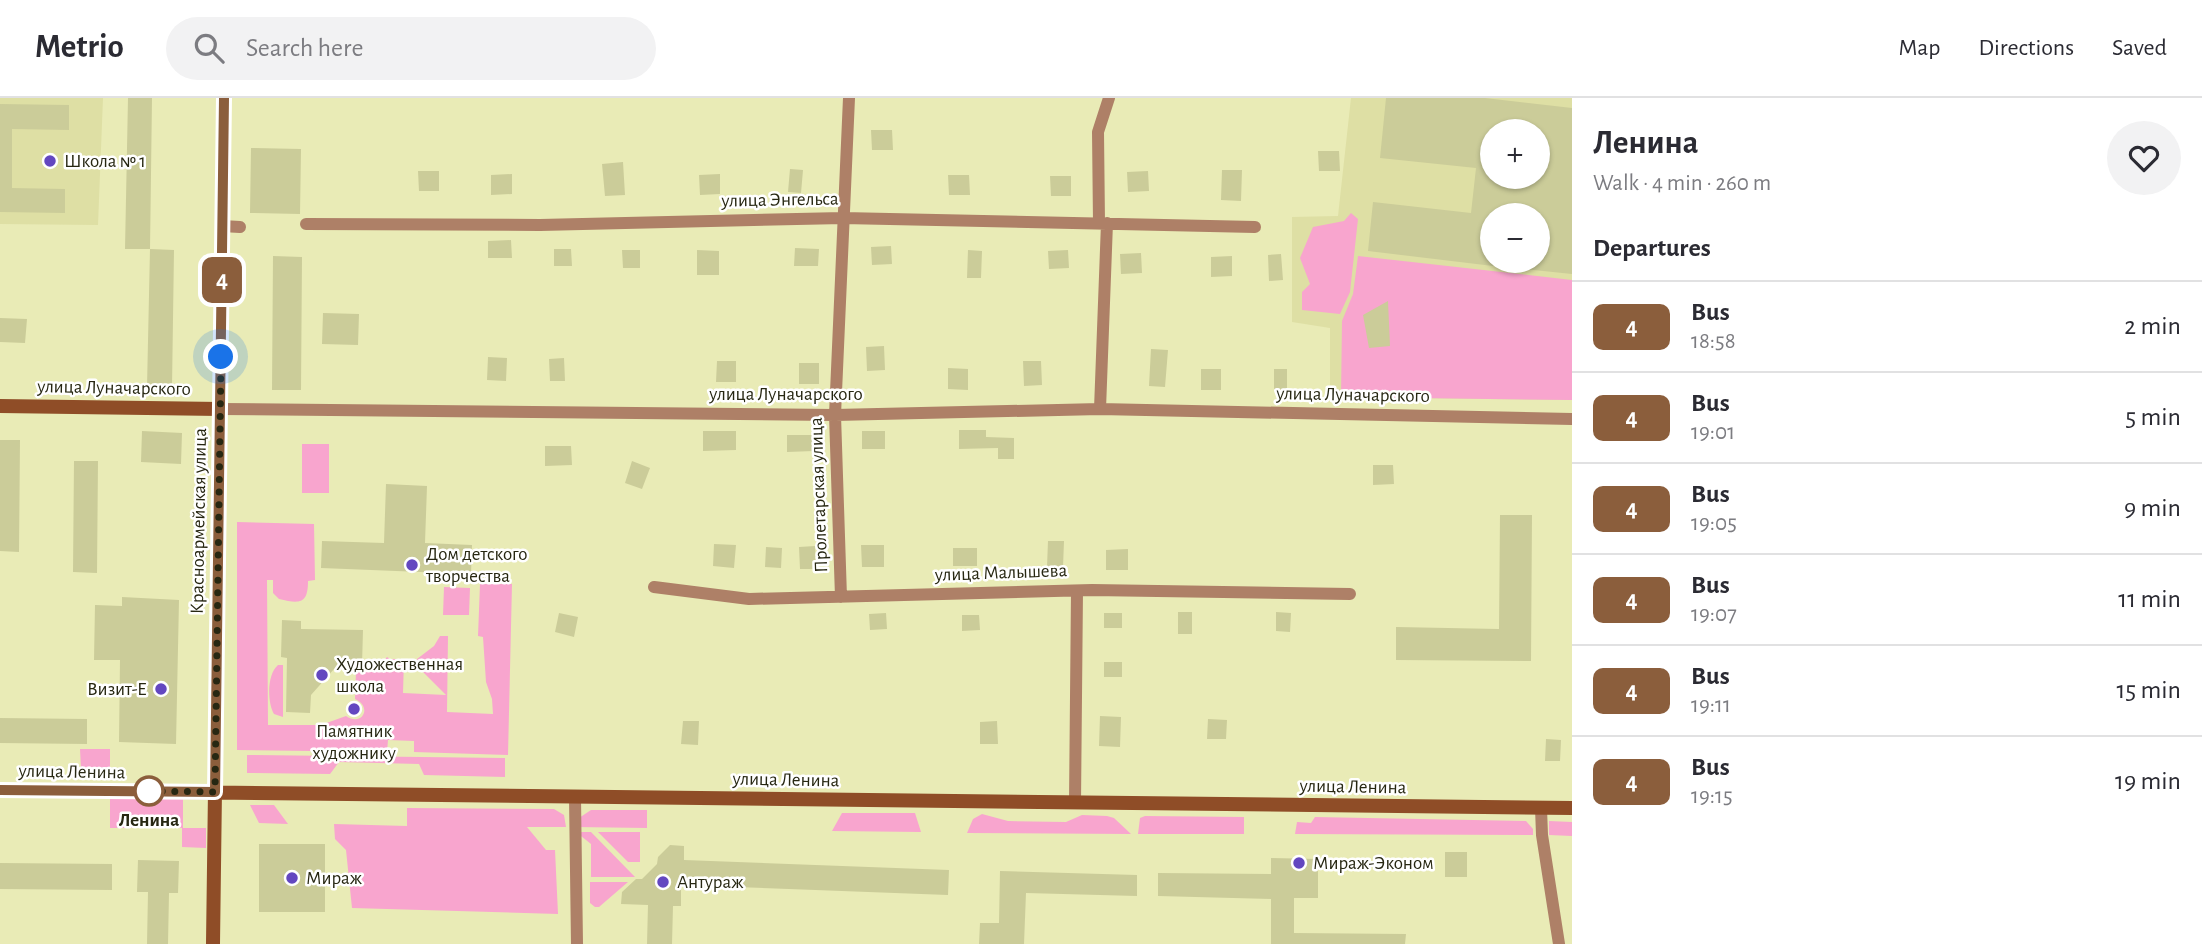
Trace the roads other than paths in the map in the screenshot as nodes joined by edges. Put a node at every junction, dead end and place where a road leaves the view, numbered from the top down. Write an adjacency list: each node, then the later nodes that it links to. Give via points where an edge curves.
1 (224, 98): 7 (street, Красноармейская улица)
2 (849, 98): 4 (street, Пролетарская улица)
3 (1109, 98): 5 (street, via 1098,132)
4 (843, 218): 5 (street, улица Энгельса); 6 (street, улица Энгельса, via 540,225); 13 (street, Пролетарская улица)
5 (1103, 223): 9 (street, улица Энгельса); 12 (street)
6 (306, 224)
7 (222, 226): 8 (street); 11 (street, Красноармейская улица)
8 (240, 227)
9 (1255, 227)
10 (0, 406): 11 (street, улица Луначарского)
11 (220, 409): 13 (street, улица Луначарского); 20 (street, Красноармейская улица)
12 (1100, 409): 13 (street, улица Луначарского); 14 (street, улица Луначарского)
13 (835, 415): 18 (street, Пролетарская улица)
14 (1572, 419)
15 (654, 587): 18 (street, улица Малышева, via 749,599)
16 (1077, 590): 17 (street, улица Малышева); 18 (street, улица Малышева); 22 (street)
17 (1350, 594)
18 (841, 597)
19 (0, 790): 20 (street, улица Ленина)
20 (215, 792): 21 (street, улица Ленина); 25 (street, Красноармейская улица)
21 (575, 797): 22 (street, улица Ленина); 26 (street)
22 (1075, 803): 23 (street, улица Ленина)
23 (1541, 808): 24 (street, улица Ленина); 27 (street)
24 (1572, 808)
25 (213, 944)
26 (577, 944)
27 (1559, 944)

